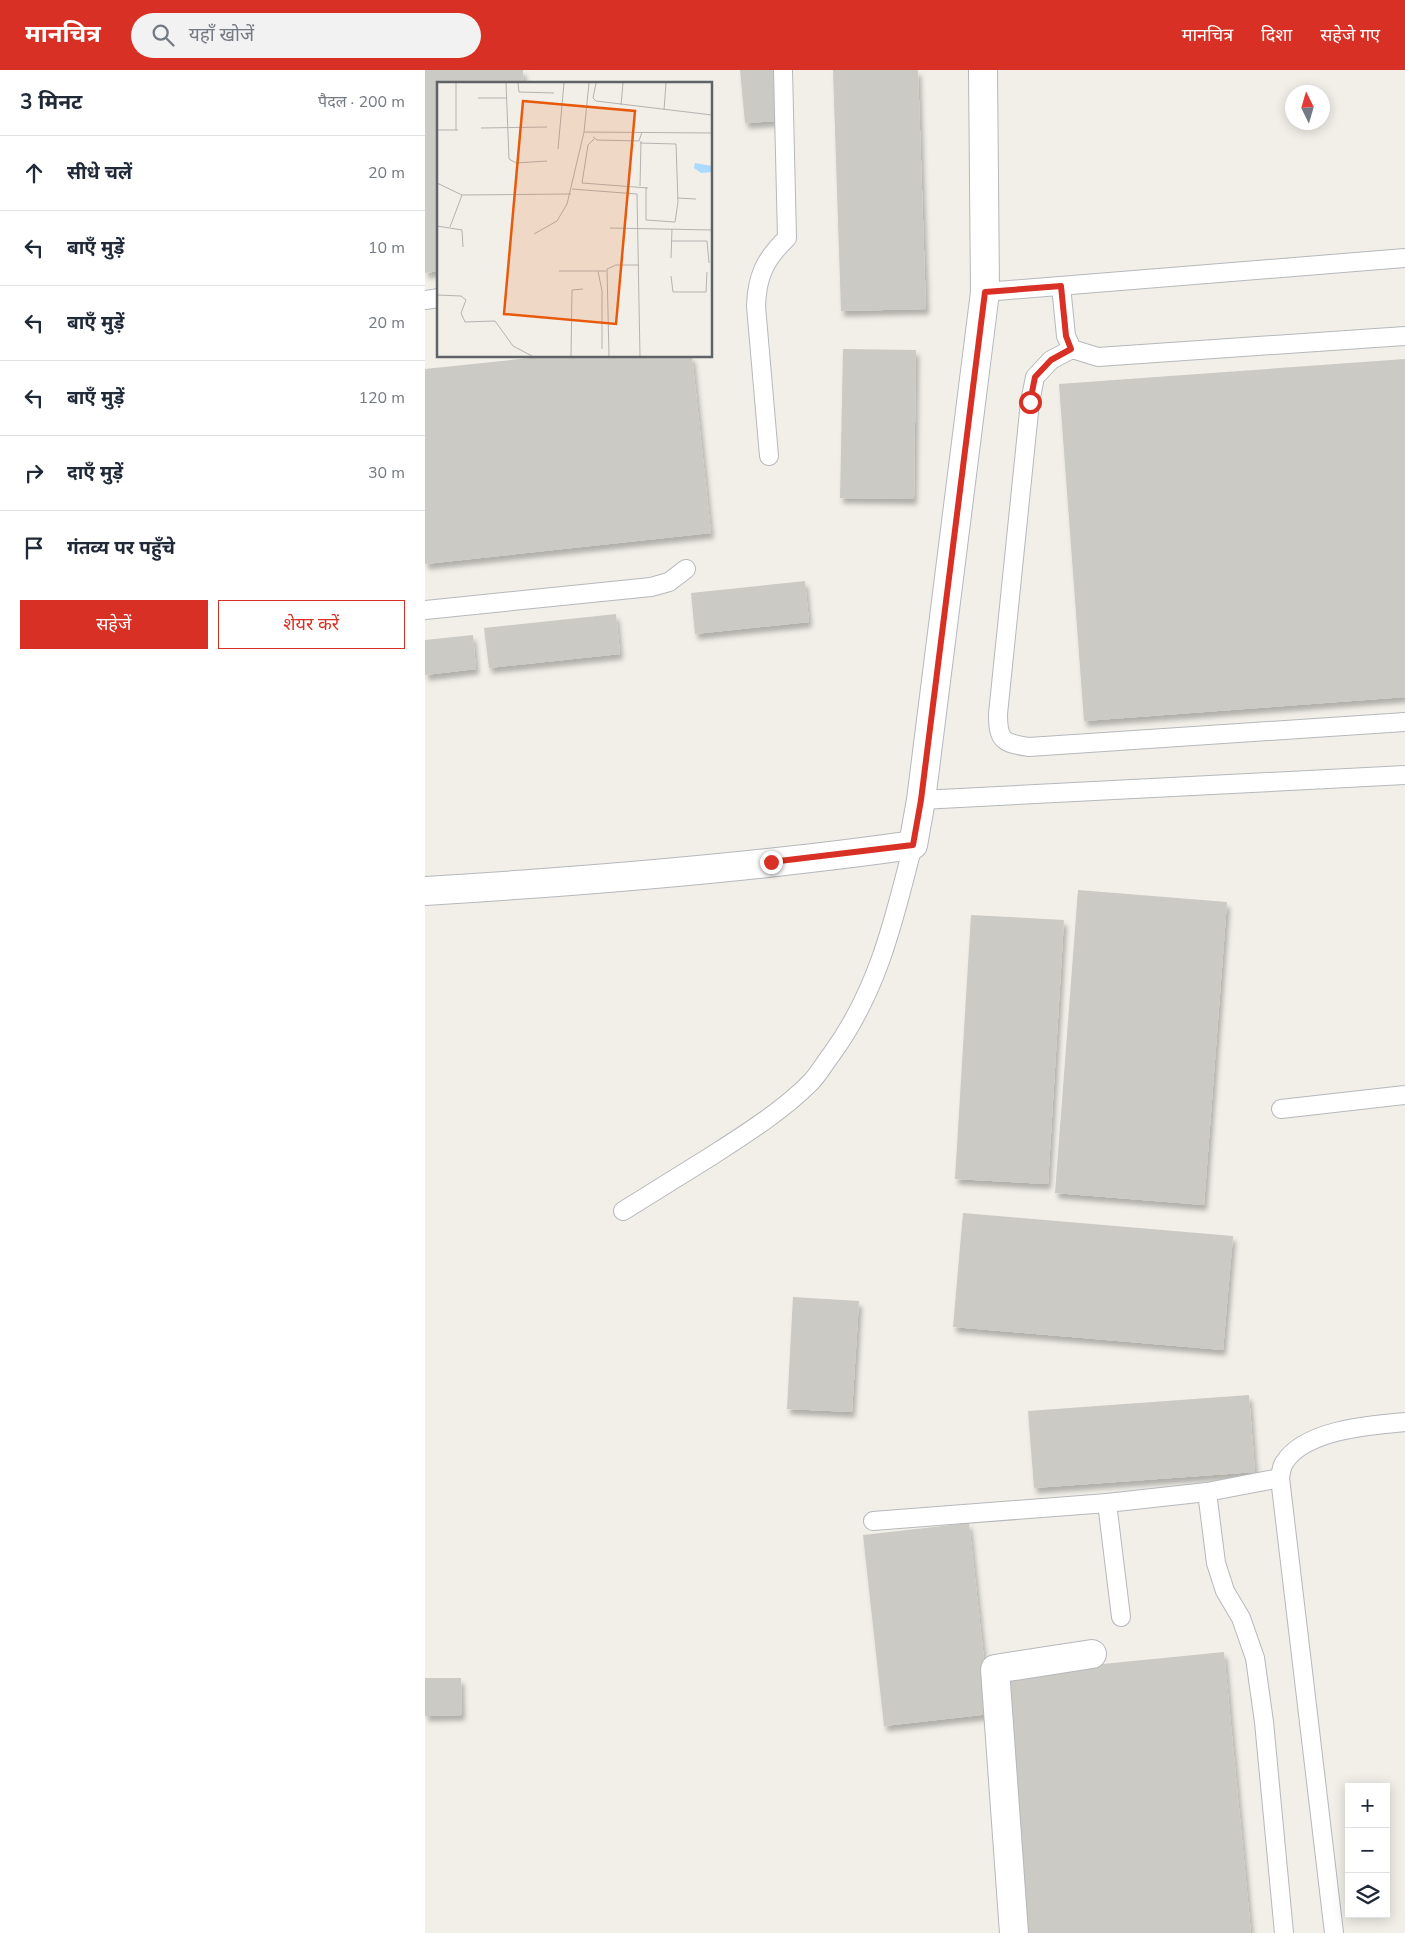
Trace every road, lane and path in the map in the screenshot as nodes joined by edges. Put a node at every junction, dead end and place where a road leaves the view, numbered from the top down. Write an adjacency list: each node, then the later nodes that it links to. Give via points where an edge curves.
1 (783, 70): 8 (lane, via 787,238 765,264 756,287)
2 (983, 70): 5 (street)
3 (1405, 258): 4 (lane)
4 (1061, 286): 5 (lane); 7 (lane, via 1066,336)
5 (985, 292): 13 (street)
6 (1405, 336): 7 (lane, via 1098,357)
7 (1071, 349): 11 (lane, via 1051,360 1035,377 1030,402 998,714 998,732 1004,740 1029,747)
8 (769, 456)
9 (686, 569): 10 (lane, via 669,582 651,587)
10 (425, 610)
11 (1405, 722)
12 (1405, 775): 13 (lane)
13 (921, 800): 14 (street)
14 (913, 845): 15 (street, via 579,881); 18 (lane, via 892,930 877,972 843,1038 812,1082 781,1109)
15 (425, 891)
16 (1405, 1095): 17 (lane)
17 (1281, 1109)
18 (623, 1212)
19 (1405, 1422): 20 (lane, via 1362,1426 1323,1437 1289,1457 1282,1465)
20 (1280, 1478): 21 (lane); 28 (lane)
21 (1207, 1492): 22 (lane); 27 (lane, via 1220,1577 1241,1618 1255,1658)
22 (1107, 1503): 23 (lane); 24 (lane)
23 (873, 1521)
24 (1121, 1617)
25 (1091, 1654): 26 (street, via 995,1669)
26 (1014, 1933)
27 (1284, 1933)
28 (1334, 1933)

